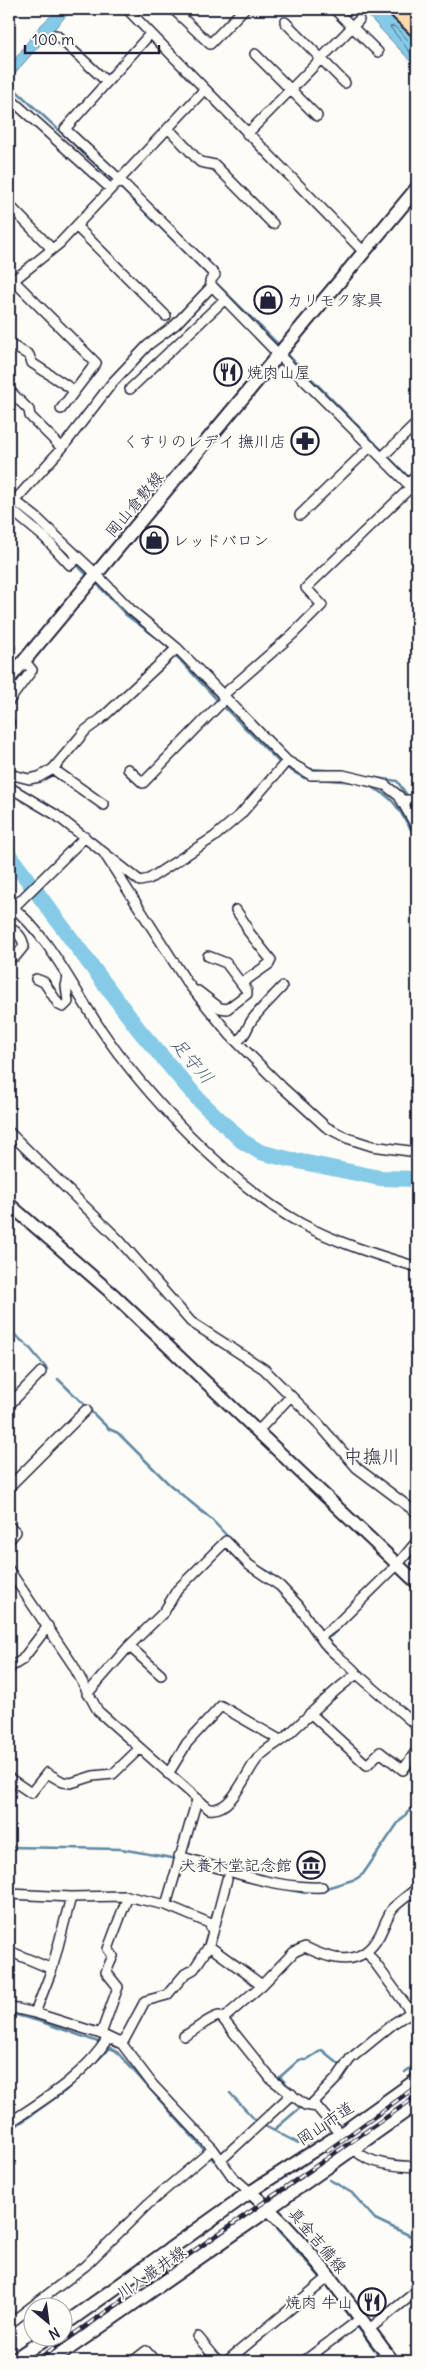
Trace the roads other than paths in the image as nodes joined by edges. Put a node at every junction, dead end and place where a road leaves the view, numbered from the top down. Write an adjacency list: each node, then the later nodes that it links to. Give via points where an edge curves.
1 (127, 9): 10 (street)
2 (173, 9): 5 (street, via 210,44)
3 (334, 9): 8 (street)
4 (395, 9): 9 (main road)
5 (241, 10)
6 (359, 20): 8 (street)
7 (285, 22): 14 (street)
8 (352, 27): 12 (street); 14 (street)
9 (417, 30)
10 (150, 34): 15 (street); 17 (street)
11 (56, 35): 15 (street)
12 (378, 52)
13 (255, 54): 18 (street)
14 (322, 58): 16 (street); 18 (street)
15 (108, 82): 23 (street, via 65,129)
16 (345, 83)
17 (204, 90): 21 (street); 22 (street)
18 (290, 90): 20 (street); 22 (street)
19 (15, 103): 23 (street)
20 (317, 116)
21 (168, 128): 23 (street); 26 (street, via 200,162 215,164)
22 (247, 134): 29 (street)
23 (116, 184): 27 (street); 31 (street, via 215,275)
24 (417, 188): 29 (main road, 岡山倉敷線)
25 (9, 205): 28 (street)
26 (273, 224)
27 (76, 226): 28 (street); 33 (street)
28 (52, 249): 30 (street)
29 (364, 252): 35 (main road, 岡山倉敷線)
30 (10, 280): 38 (street, via 96,363)
31 (212, 281): 32 (street); 42 (street, via 175,325 148,345 112,383)
32 (224, 300): 35 (street); 36 (street)
33 (166, 316)
34 (9, 344): 38 (street, via 29,355 32,363)
35 (282, 353): 41 (street); 47 (main road, 岡山倉敷線)
36 (130, 389)
37 (9, 390): 42 (street)
38 (75, 391): 39 (street)
39 (61, 409)
40 (417, 423): 43 (street)
41 (371, 446): 43 (street); 46 (street)
42 (62, 448): 45 (street)
43 (384, 455): 44 (street)
44 (413, 483): 51 (street, via 306,588 322,605)
45 (11, 503): 47 (street, via 37,518)
46 (300, 515)
47 (93, 578): 48 (street); 49 (main road, 岡山倉敷線)
48 (174, 651): 51 (street); 54 (street, via 86,730)
49 (24, 660): 50 (main road, 岡山倉敷線); 52 (street, via 32,670)
50 (9, 679)
51 (223, 698): 53 (street); 55 (street, via 143,783)
52 (9, 701)
53 (284, 764): 58 (street, via 311,775 343,775 385,785); 62 (street, via 240,815 214,837 149,879 140,880)
54 (53, 769): 56 (street, via 29,779); 59 (street)
55 (128, 769)
56 (9, 774)
57 (9, 787): 61 (street, via 56,815)
58 (410, 800): 60 (street)
59 (104, 805)
60 (417, 828)
61 (84, 838): 62 (street); 63 (street)
62 (104, 854): 70 (street)
63 (13, 905): 68 (street, via 45,942)
64 (236, 910): 71 (street, via 270,960)
65 (9, 926): 66 (street, via 23,940 24,946)
66 (16, 956)
67 (208, 956): 71 (street, via 226,963)
68 (68, 977): 69 (street, via 68,1002 63,1008 44,982); 77 (street, via 98,1025 138,1076 238,1179 276,1208 316,1231)
69 (36, 979)
70 (186, 981): 71 (street, via 220,1008 227,1009 247,994); 73 (street)
71 (242, 983)
72 (282, 987): 73 (street, via 260,1009 250,1022 248,1033)
73 (237, 1042): 75 (street, via 326,1127 372,1146)
74 (9, 1132): 79 (street, via 119,1240 191,1322 264,1369)
75 (417, 1152)
76 (9, 1204): 82 (street, via 115,1296)
77 (417, 1267)
78 (41, 1372): 80 (street)
79 (291, 1396): 82 (street); 84 (street, via 357,1468)
80 (9, 1405)
81 (86, 1410): 83 (street)
82 (258, 1431): 88 (street)
83 (9, 1487)
84 (417, 1513)
85 (9, 1526): 86 (street, via 16,1532)
86 (9, 1540)
87 (417, 1541): 88 (street)
88 (398, 1564): 90 (street); 92 (street)
89 (9, 1570): 91 (street)
90 (417, 1583)
91 (48, 1626): 94 (street, via 22,1660); 97 (street)
92 (323, 1636): 93 (street, via 280,1586 249,1565 226,1541 177,1590 164,1612); 95 (street, via 328,1650)
93 (129, 1646): 96 (street); 97 (street)
94 (9, 1668)
95 (357, 1674): 98 (street); 99 (street)
96 (161, 1675)
97 (87, 1694): 101 (street, via 98,1711)
98 (310, 1713): 100 (street); 102 (street, via 367,1765 380,1752 403,1770)
99 (417, 1726)
100 (280, 1740): 103 (street, via 221,1706 187,1743); 105 (street, via 265,1750 222,1808 208,1809)
101 (139, 1749): 103 (street); 104 (street, via 113,1774 71,1783 47,1773 31,1793)
102 (417, 1750)
103 (168, 1774): 105 (street)
104 (9, 1778)
105 (197, 1800): 106 (street)
106 (179, 1858): 108 (street, via 305,1888); 113 (street)
107 (227, 1880): 114 (street)
108 (322, 1887)
109 (417, 1888): 117 (street, via 393,1908)
110 (9, 1894): 112 (street)
111 (128, 1896): 112 (street); 113 (street); 123 (street, via 108,1949 113,1956 106,1972 118,1988)
112 (71, 1897): 118 (street)
113 (166, 1905): 114 (street, via 209,1922)
114 (213, 1932): 115 (street)
115 (209, 1946): 119 (street); 125 (street, via 194,1969 185,1974 167,1995 146,2001)
116 (9, 1951): 118 (street)
117 (367, 1952): 119 (street, via 339,1959 327,1958 305,1947 294,1952); 128 (street, via 411,2012 350,2059 337,2078)
118 (52, 1969): 121 (street)
119 (262, 1985): 122 (street)
120 (9, 2007): 121 (street)
121 (34, 2013): 123 (street)
122 (222, 2019): 124 (street, via 213,2017 198,2030); 127 (street, via 272,2079)
123 (104, 2036): 125 (street); 130 (street, via 98,2053 72,2079)
124 (184, 2036)
125 (122, 2044): 133 (street)
126 (417, 2079): 131 (street, 岡山市道)
127 (292, 2094): 128 (street); 134 (street)
128 (306, 2104): 131 (street, via 321,2112)
129 (417, 2104): 132 (street)
130 (9, 2123)
131 (340, 2134): 136 (street, 岡山市道)
132 (354, 2150): 135 (street, via 362,2157 384,2164); 137 (street)
133 (210, 2152): 134 (street); 142 (street, via 148,2204 85,2266)
134 (220, 2160): 136 (street)
135 (417, 2166)
136 (250, 2192): 137 (main road, 真金吉備線); 140 (main road, 川入巌井線)
137 (269, 2209): 138 (main road, 真金吉備線, via 307,2249); 148 (main road, 川入巌井線)
138 (325, 2280): 141 (main road, 真金吉備線); 152 (street)
139 (417, 2291): 143 (street)
140 (72, 2319)
141 (356, 2322): 143 (main road, 真金吉備線); 153 (street)
142 (9, 2324)
143 (368, 2330): 146 (main road, 真金吉備線)
144 (198, 2337): 151 (street)
145 (31, 2348): 147 (main road)
146 (388, 2360)
147 (12, 2361)
148 (51, 2361)
149 (133, 2361): 150 (street, via 146,2351)
150 (155, 2361)
151 (218, 2361)
152 (227, 2361)
153 (304, 2361)

